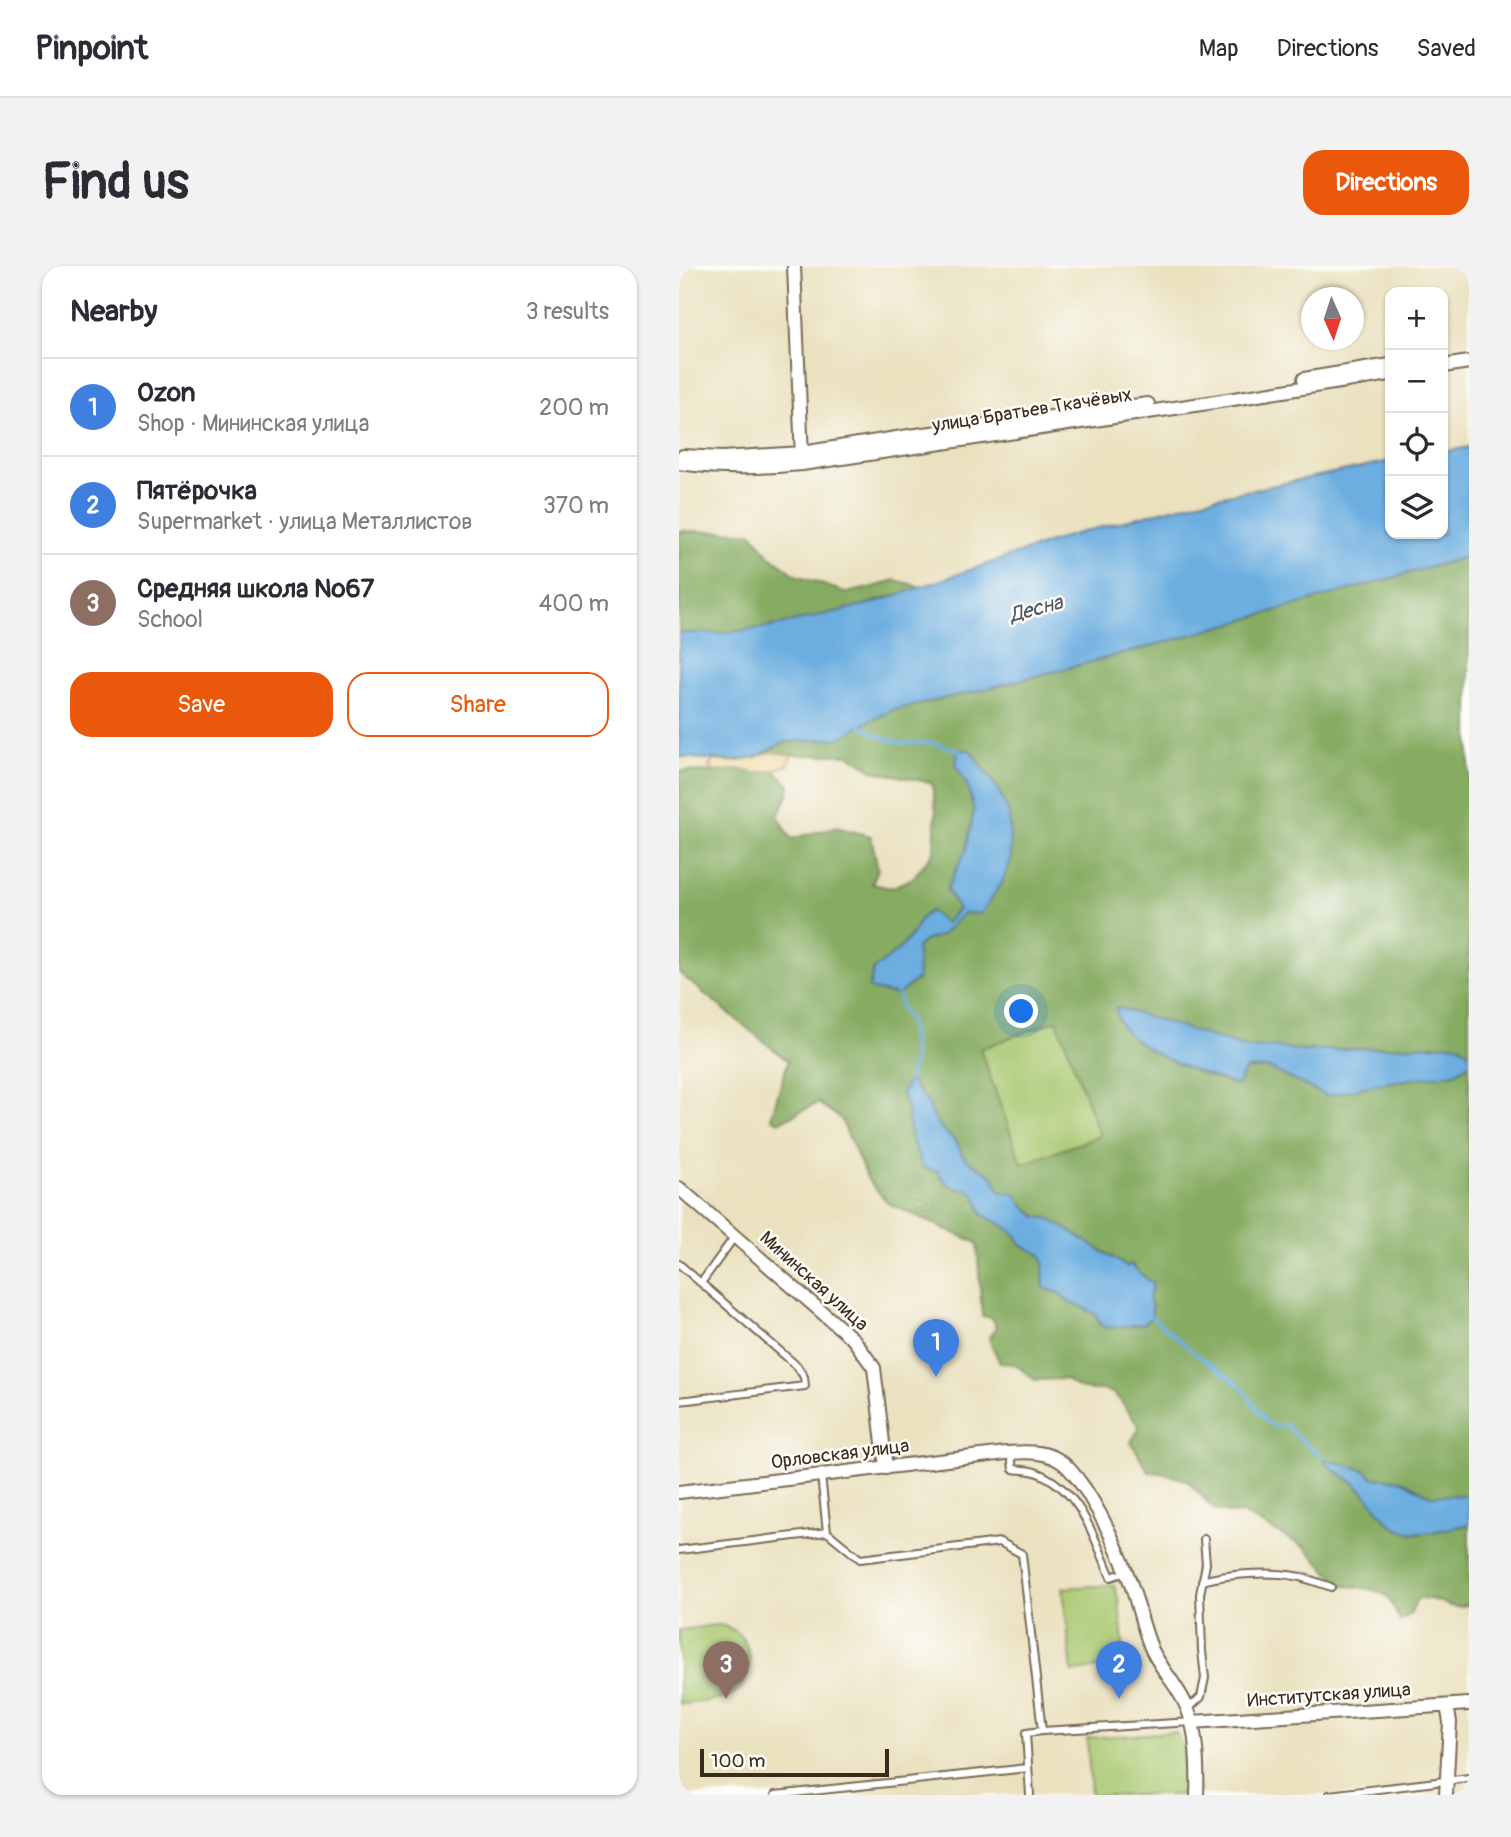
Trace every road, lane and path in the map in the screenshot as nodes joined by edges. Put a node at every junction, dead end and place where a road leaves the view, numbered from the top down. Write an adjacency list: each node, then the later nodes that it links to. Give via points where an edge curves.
1 (795, 266): 9 (street)
2 (1469, 353): 3 (street)
3 (1448, 356)
4 (1469, 362): 5 (street)
5 (1448, 365)
6 (1385, 366): 9 (street, улица Братьев Ткачёвых, via 923,434)
7 (1385, 375): 9 (street, улица Братьев Ткачёвых)
8 (679, 456): 9 (street, улица Братьев Ткачёвых)
9 (802, 458): 10 (street, улица Братьев Ткачёвых, via 771,467)
10 (679, 463)
11 (679, 1188): 12 (street, Мининская улица)
12 (735, 1236): 14 (lane); 17 (street, Мининская улица, via 854,1340 874,1368)
13 (679, 1264): 14 (lane)
14 (701, 1283): 15 (lane, via 797,1366 806,1386)
15 (679, 1401)
16 (1009, 1453): 17 (street, Орловская улица); 23 (street, Орловская улица, via 1049,1455 1076,1476 1096,1506); 23 (lane, via 1013,1469 1034,1471 1059,1484 1081,1509 1111,1577)
17 (886, 1468): 18 (street, Орловская улица)
18 (821, 1475): 19 (street, Орловская улица); 20 (lane)
19 (679, 1492)
20 (827, 1532): 22 (lane); 30 (lane, via 860,1559 1000,1542 1023,1554)
21 (1204, 1539): 24 (lane)
22 (679, 1550)
23 (1126, 1572): 28 (street, Орловская улица, via 1154,1654)
24 (1202, 1581): 25 (lane, via 1280,1574); 28 (lane, via 1205,1678 1201,1697)
25 (1331, 1587)
26 (1469, 1704): 27 (street, Институтская улица)
27 (1447, 1706): 29 (street, Институтская улица); 33 (street)
28 (1188, 1709): 29 (street, Орловская улица)
29 (1192, 1722): 30 (lane); 37 (street, Орловская улица)
30 (1042, 1731): 31 (lane, via 1025,1733)
31 (1028, 1768): 34 (lane); 36 (lane)
32 (1469, 1778): 33 (lane)
33 (1448, 1781): 38 (lane); 39 (street)
34 (799, 1794): 35 (lane)
35 (775, 1795)
36 (1030, 1795)
37 (1197, 1795)
38 (1329, 1795)
39 (1446, 1795)

